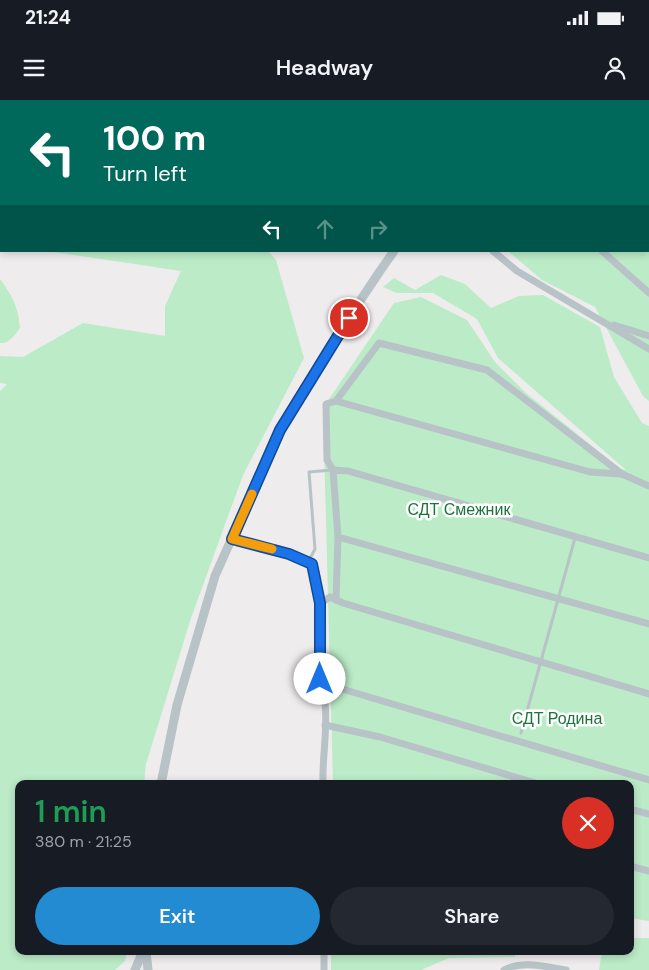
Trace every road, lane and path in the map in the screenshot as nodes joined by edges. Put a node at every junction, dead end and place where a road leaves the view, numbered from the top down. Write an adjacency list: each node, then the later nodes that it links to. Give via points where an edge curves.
1 (393, 252): 14 (street, via 328,349 280,430)
2 (494, 252): 5 (street, via 517,271)
3 (603, 252): 4 (street)
4 (649, 293)
5 (601, 321): 6 (street); 7 (street)
6 (649, 336)
7 (649, 350)
8 (336, 401): 9 (street, via 326,404 328,460); 10 (street, via 590,472); 10 (street, via 379,343 487,370)
9 (333, 470): 12 (street); 13 (street, via 348,471); 16 (lane, via 308,472 315,550)
10 (622, 474): 11 (street)
11 (649, 486)
12 (338, 537): 17 (street); 18 (street)
13 (575, 537): 15 (street); 17 (lane)
14 (232, 539): 16 (street); 26 (street, via 215,576 180,696)
15 (649, 558)
16 (308, 562): 19 (street, via 312,564)
17 (558, 599): 20 (street); 21 (lane)
18 (336, 600): 19 (street, via 330,597); 21 (street)
19 (320, 603): 22 (street)
20 (649, 624)
21 (540, 662): 23 (street); 25 (lane)
22 (320, 679): 24 (street); 29 (street, via 332,686)
23 (649, 694)
24 (325, 725): 27 (street); 28 (street, via 380,737)
25 (521, 733)
26 (161, 780)
27 (323, 780)
28 (514, 780)
29 (649, 780)
30 (634, 810): 31 (street)
31 (649, 814)
32 (634, 867): 33 (street)
33 (649, 871)
34 (142, 955): 37 (street)
35 (145, 955): 38 (street)
36 (324, 955): 39 (street)
37 (135, 970)
38 (148, 970)
39 (324, 970)
40 (504, 970): 41 (street, via 528,964)
41 (566, 970)

